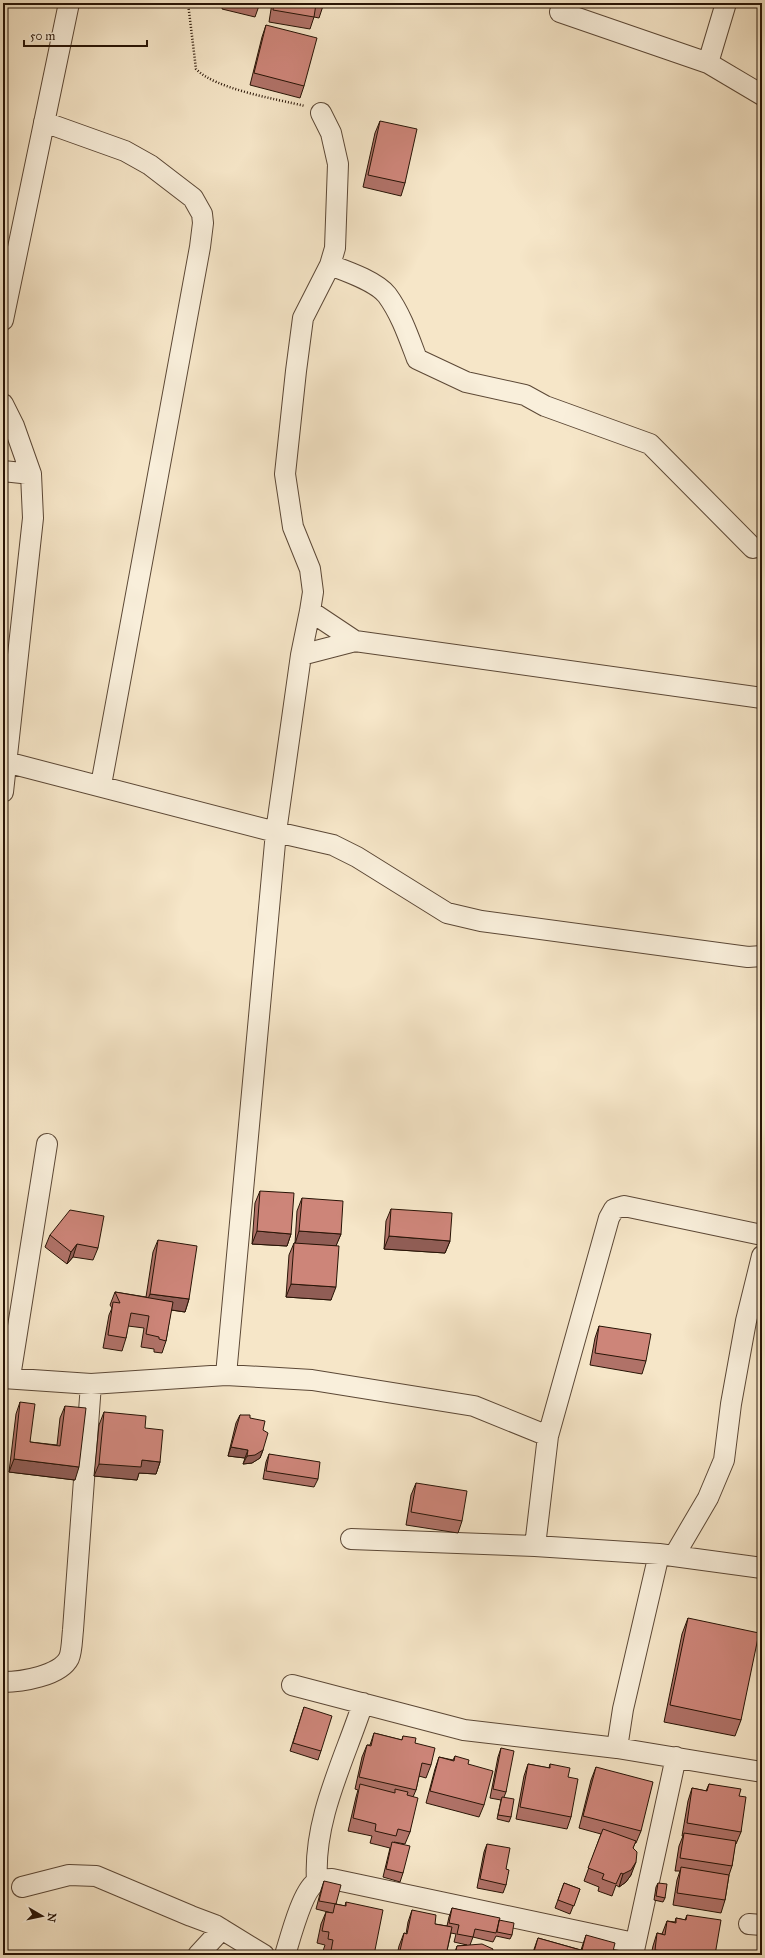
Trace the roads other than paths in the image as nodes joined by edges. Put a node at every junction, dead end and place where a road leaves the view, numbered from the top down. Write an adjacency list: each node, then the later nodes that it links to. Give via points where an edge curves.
1 (69, 3): 7 (street)
2 (726, 3): 4 (street)
3 (560, 12): 4 (street)
4 (708, 63): 5 (street)
5 (762, 95)
6 (321, 113): 8 (street, via 331,132 338,164 335,248)
7 (44, 122): 9 (street); 19 (street, via 125,151 150,165 193,198 200,210 203,223)
8 (330, 265): 13 (street, via 359,276 386,294 406,330 417,359 466,382 525,395 545,406 650,444); 14 (street, via 304,318 285,474 293,527 310,569 313,592)
9 (3, 320)
10 (3, 404): 12 (street, via 14,426)
11 (3, 471): 12 (street)
12 (31, 474): 18 (street, via 33,518)
13 (753, 548)
14 (310, 611): 15 (street); 16 (street)
15 (355, 641): 16 (street); 17 (street)
16 (301, 655): 21 (street)
17 (762, 698)
18 (6, 762): 19 (street); 20 (street)
19 (101, 785): 21 (street)
20 (3, 792)
21 (276, 832): 22 (street, via 333,845 447,913 481,921 748,957); 26 (street)
22 (762, 956)
23 (47, 1144): 27 (street)
24 (762, 1235): 29 (street, via 624,1206 614,1209 609,1218)
25 (762, 1256): 32 (street, via 746,1321 724,1460 708,1498)
26 (226, 1375): 28 (street); 29 (street, via 312,1380 474,1406)
27 (7, 1377): 28 (street)
28 (91, 1384): 34 (street, via 69,1659 53,1673 17,1682)
29 (548, 1436): 31 (street)
30 (351, 1539): 31 (street)
31 (535, 1546): 32 (street)
32 (666, 1555): 33 (street); 37 (street, via 623,1709)
33 (762, 1568)
34 (3, 1682)
35 (292, 1685): 36 (street)
36 (363, 1703): 37 (street, via 464,1730); 40 (street, via 336,1774 319,1834 315,1862)
37 (617, 1748): 38 (street)
38 (676, 1757): 39 (street); 43 (street)
39 (762, 1772)
40 (317, 1881): 43 (street, via 337,1879); 46 (street, via 312,1884 303,1903)
41 (22, 1887): 42 (street, via 69,1875 96,1876)
42 (222, 1929): 44 (street); 45 (street)
43 (634, 1949)
44 (198, 1955)
45 (264, 1955)
46 (285, 1955)

